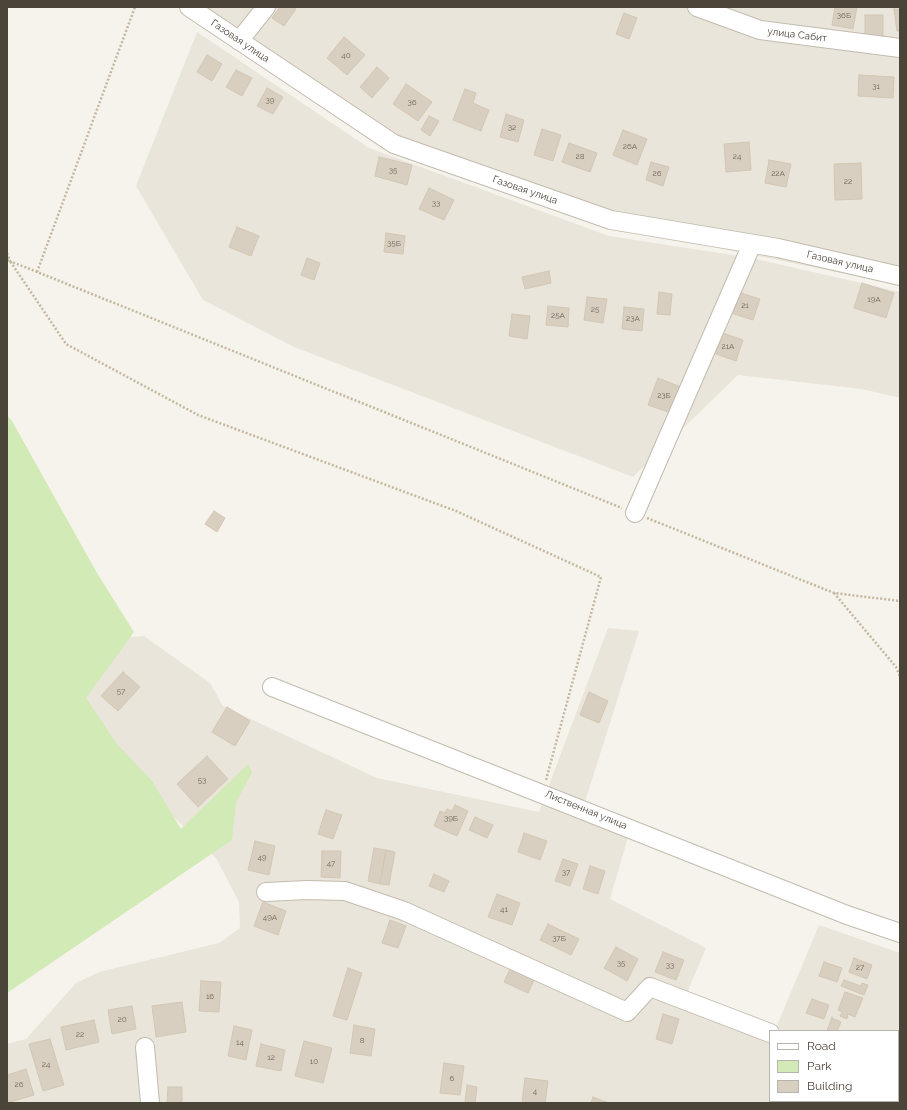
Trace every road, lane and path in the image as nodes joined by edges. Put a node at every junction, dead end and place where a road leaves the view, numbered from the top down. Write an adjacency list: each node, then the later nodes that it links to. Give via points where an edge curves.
1 (135, 7): 10 (path)
2 (189, 7): 5 (street, Газовая улица)
3 (266, 7): 5 (street)
4 (697, 7): 6 (street, улица Сабит, via 760,30)
5 (239, 41): 7 (street, Газовая улица, via 394,144 611,220)
6 (900, 48)
7 (752, 244): 11 (street, Газовая улица); 12 (street)
8 (7, 253): 9 (path)
9 (9, 261): 10 (path); 17 (path, via 66,344 198,415 456,511 601,577)
10 (37, 272): 12 (path)
11 (900, 276)
12 (634, 513): 13 (path)
13 (834, 593): 14 (path); 15 (path, via 896,667)
14 (900, 601)
15 (900, 676)
16 (272, 686): 17 (street, Лиственная улица)
17 (543, 793): 19 (street, Лиственная улица, via 847,915)
18 (266, 892): 20 (street, via 345,891 404,911 628,1012 650,987)
19 (900, 933)
20 (769, 1033)
21 (145, 1047): 22 (street)
22 (150, 1103)

